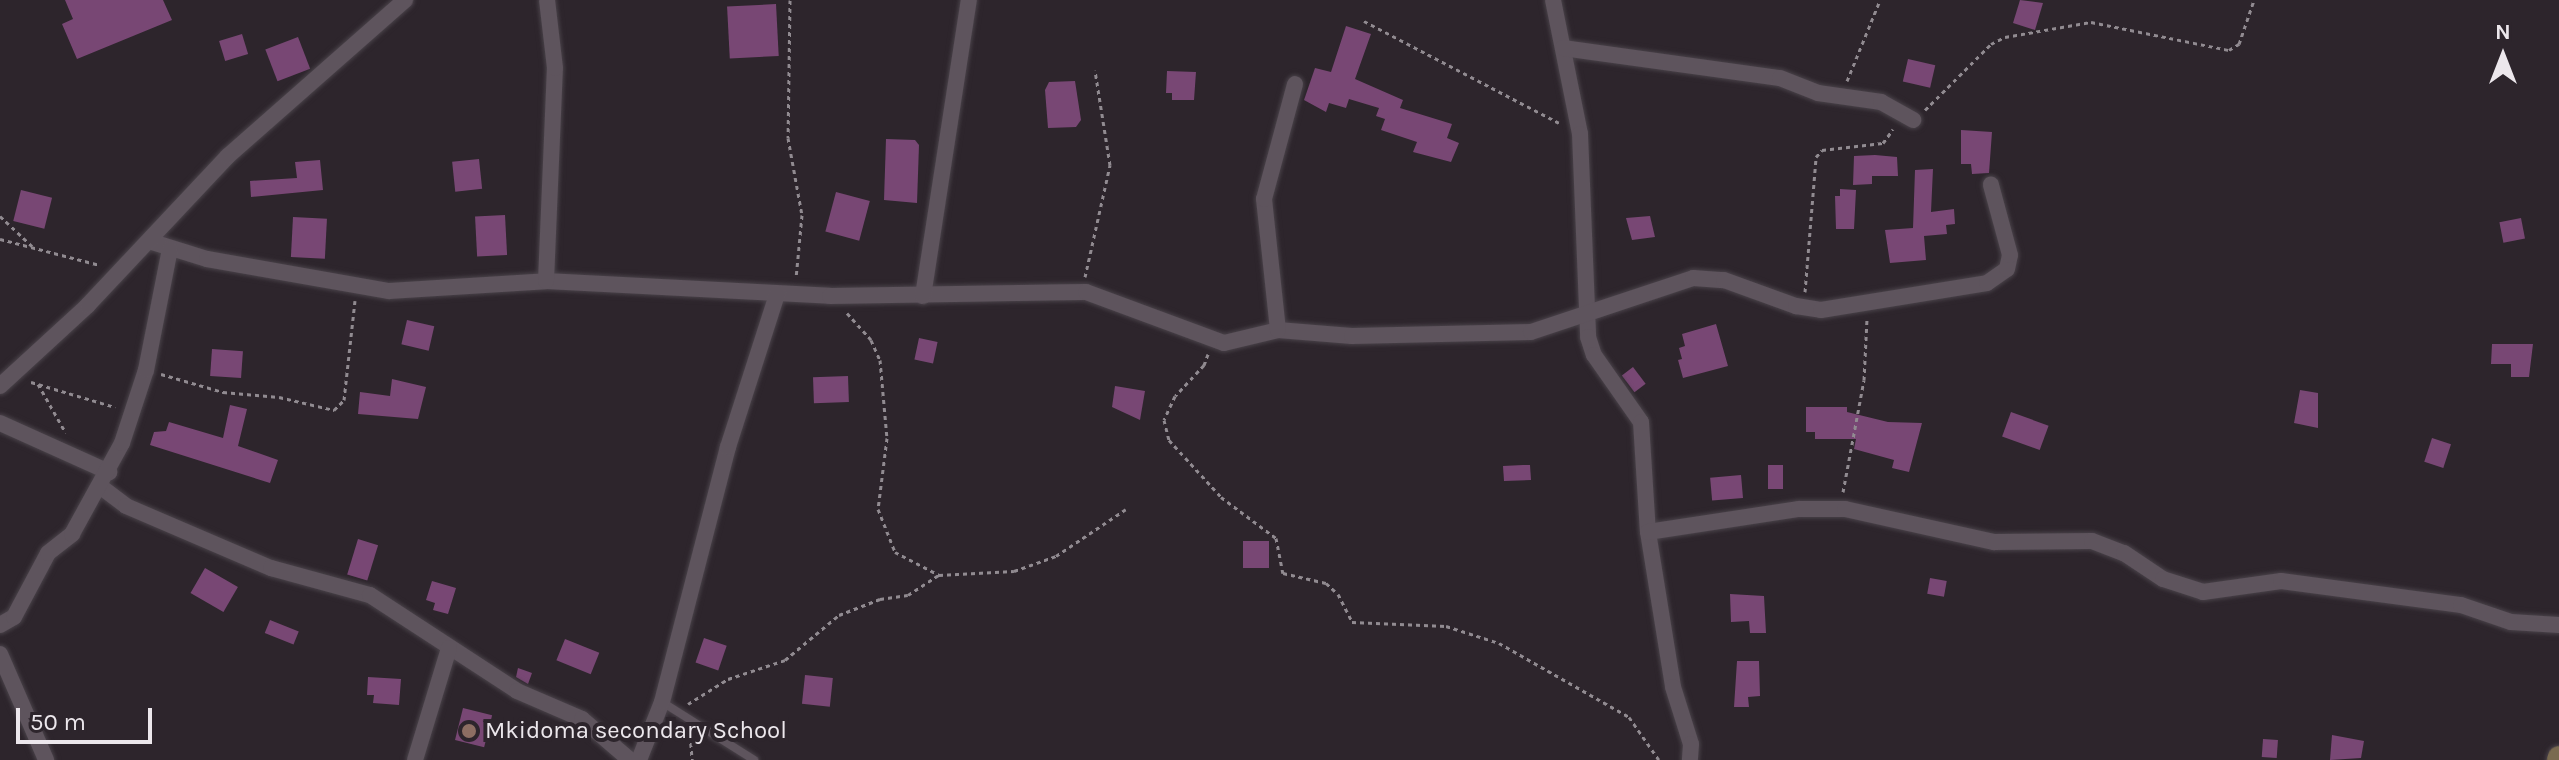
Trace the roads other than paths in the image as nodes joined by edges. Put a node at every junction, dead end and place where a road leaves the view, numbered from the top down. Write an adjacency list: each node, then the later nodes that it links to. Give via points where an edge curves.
1 (405, 0): 9 (street, via 228,156)
2 (547, 0): 11 (street, via 555,68)
3 (969, 0): 13 (street)
4 (1553, 0): 5 (street)
5 (1563, 48): 7 (street, via 1780,78 1818,93 1881,102); 14 (street, via 1580,134 1586,212)
6 (1295, 84): 15 (street, via 1264,199)
7 (1913, 120)
8 (1991, 185): 14 (street, via 2010,255 2007,269 1987,283 1842,309 1804,307 1724,280 1693,278)
9 (149, 241): 10 (street); 16 (street)
10 (170, 249): 11 (street, via 389,291); 18 (street, via 135,412)
11 (546, 281): 12 (street)
12 (785, 294): 13 (street); 25 (street, via 728,447)
13 (923, 296): 15 (street, via 1086,292 1211,343)
14 (1584, 314): 15 (street, via 1531,332 1368,336); 20 (street, via 1594,355 1641,422)
15 (1278, 330)
16 (6, 381)
17 (0, 423): 18 (street)
18 (109, 472): 19 (street)
19 (101, 487): 21 (street, via 72,534 48,553 14,617); 23 (street, via 126,506 271,568 370,595)
20 (1648, 532): 22 (street, via 1799,509 1845,509 1994,542 2092,541 2124,553 2163,579 2203,592 2281,581 2461,605 2511,622); 31 (street)
21 (0, 625)
22 (2559, 625)
23 (449, 648): 27 (street); 28 (street, via 517,691 582,719)
24 (0, 654): 26 (street)
25 (662, 702): 29 (street); 30 (lane)
26 (46, 760)
27 (415, 760)
28 (630, 760)
29 (639, 760)
30 (754, 760)
31 (1690, 760)

